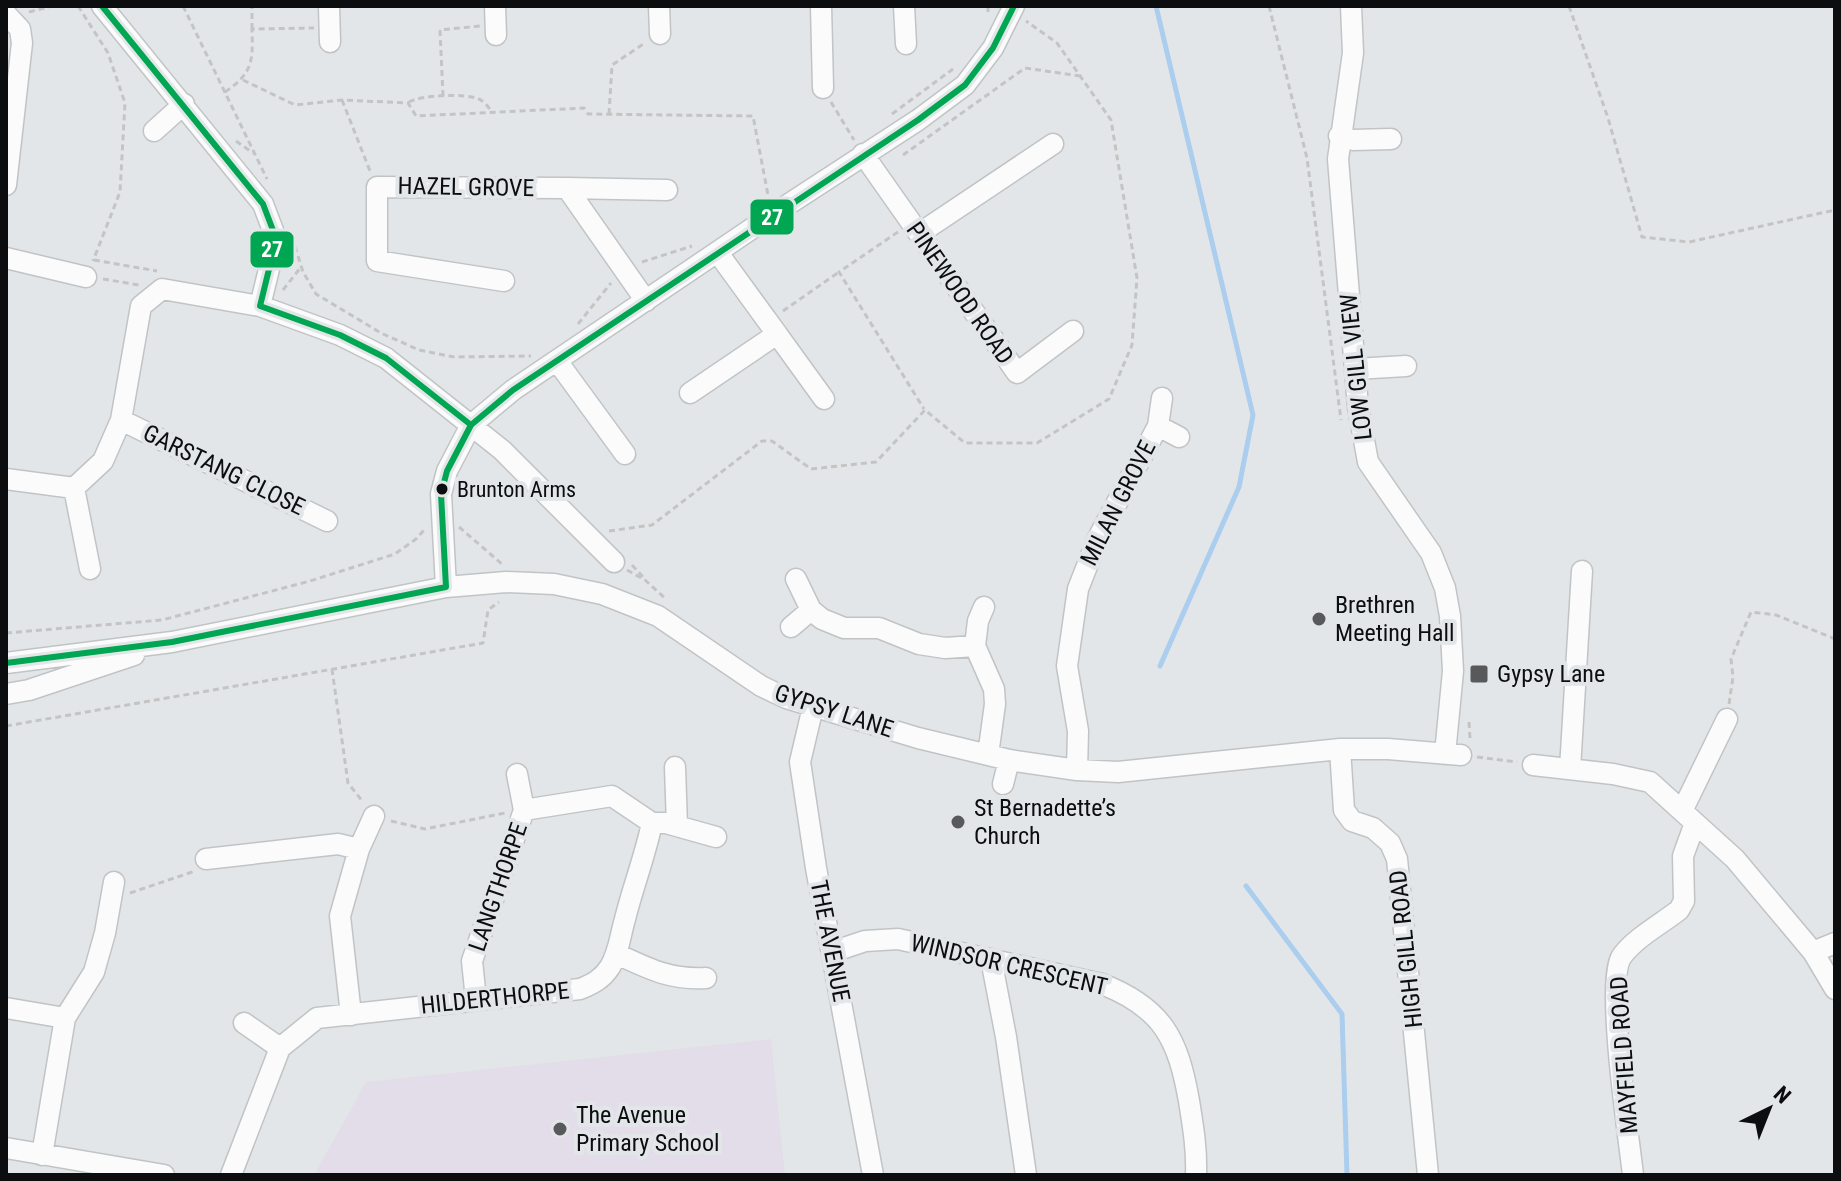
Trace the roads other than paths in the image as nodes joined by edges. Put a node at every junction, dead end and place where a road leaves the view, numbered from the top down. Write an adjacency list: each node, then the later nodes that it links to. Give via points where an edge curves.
1 (102, 6): 13 (street)
2 (329, 6): 9 (street)
3 (659, 6): 10 (street)
4 (821, 6): 12 (street)
5 (904, 6): 11 (street)
6 (1351, 6): 15 (street, LOW GILL VIEW, via 1354,44)
7 (1013, 9): 18 (street, via 965,85)
8 (7, 15): 19 (street, via 20,29 22,43)
9 (330, 34)
10 (660, 34)
11 (906, 44)
12 (823, 88)
13 (184, 104): 14 (street); 27 (street, via 263,204 274,233)
14 (154, 131)
15 (1339, 136): 16 (street); 33 (street, LOW GILL VIEW)
16 (1391, 139)
17 (1053, 144): 22 (street)
18 (863, 154): 22 (street, PINEWOOD ROAD); 23 (street)
19 (6, 185)
20 (567, 188): 21 (street, HAZEL GROVE); 26 (street, HAZEL GROVE, via 377,187 377,261); 28 (street, HAZEL GROVE)
21 (667, 190)
22 (916, 228): 30 (street, PINEWOOD ROAD, via 1017,373)
23 (718, 253): 28 (street); 29 (street)
24 (6, 258): 25 (street)
25 (88, 268)
26 (504, 281)
27 (262, 297): 37 (street, via 161,280 141,306); 38 (street, via 386,358)
28 (646, 301): 31 (street)
29 (772, 328): 34 (street); 36 (street)
30 (1073, 331)
31 (557, 361): 38 (street); 41 (street)
32 (1406, 366): 33 (street)
33 (1355, 369): 61 (street, LOW GILL VIEW, via 1368,462 1431,553 1445,588 1453,671)
34 (690, 393)
35 (1162, 398): 39 (street, MILAN GROVE)
36 (824, 399)
37 (121, 420): 43 (street, via 103,461); 44 (street, GARSTANG CLOSE)
38 (471, 425): 45 (street); 49 (street, via 441,494)
39 (1158, 426): 40 (street, MILAN GROVE); 66 (street, MILAN GROVE, via 1098,538 1078,589 1067,666 1078,731)
40 (1179, 437)
41 (625, 454)
42 (6, 479): 43 (street)
43 (74, 488): 46 (street)
44 (327, 521)
45 (614, 562)
46 (90, 569)
47 (1582, 571): 65 (street)
48 (796, 579): 51 (street)
49 (446, 587): 53 (street, GYPSY LANE); 57 (street, GYPSY LANE, via 554,584 602,594 658,616 761,686)
50 (984, 607): 54 (street)
51 (811, 610): 52 (street); 54 (street, via 844,628 879,628 945,648)
52 (791, 627)
53 (172, 642): 55 (street); 56 (street)
54 (975, 646): 60 (street, via 994,689)
55 (6, 663)
56 (6, 694)
57 (813, 707): 60 (street, GYPSY LANE); 79 (street, THE AVENUE, via 800,762)
58 (1727, 719): 71 (street, MAYFIELD ROAD)
59 (1340, 749): 61 (street, GYPSY LANE); 66 (street, GYPSY LANE, via 1181,767); 98 (street, HIGH GILL ROAD, via 1344,810 1352,821 1373,828 1390,843 1397,859)
60 (988, 755): 62 (street, GYPSY LANE)
61 (1453, 755)
62 (1009, 760): 66 (street, GYPSY LANE); 68 (street)
63 (1533, 765): 65 (street)
64 (675, 767): 73 (street)
65 (1570, 769): 71 (street, via 1650,782)
66 (1077, 770)
67 (517, 774): 69 (street, LANGTHORPE)
68 (1003, 784)
69 (524, 810): 72 (street, via 612,796); 85 (street, LANGTHORPE, via 472,961)
70 (374, 816): 75 (street)
71 (1688, 817): 80 (street, via 1735,859); 99 (street, MAYFIELD ROAD, via 1684,901 1621,957 1616,971)
72 (652, 823): 73 (street); 81 (street, HILDERTHORPE)
73 (677, 826): 74 (street)
74 (716, 837)
75 (359, 849): 76 (street, via 338,844); 87 (street, via 340,916)
76 (206, 859)
77 (114, 882): 88 (street, via 94,972)
78 (1835, 943): 80 (street)
79 (832, 952): 82 (street, WINDSOR CRESCENT, via 865,941 898,939); 95 (street, THE AVENUE)
80 (1813, 952): 84 (street)
81 (617, 954): 83 (street, via 681,979); 85 (street, HILDERTHORPE, via 596,983 580,989)
82 (991, 959): 96 (street); 97 (street, WINDSOR CRESCENT, via 1102,984 1147,1008 1168,1032 1182,1063 1197,1147)
83 (706, 978)
84 (1835, 989)
85 (476, 999): 87 (street, HILDERTHORPE)
86 (6, 1008): 88 (street)
87 (351, 1015): 90 (street, HILDERTHORPE, via 317,1018)
88 (65, 1018): 92 (street)
89 (244, 1023): 90 (street)
90 (280, 1048): 94 (street, HILDERTHORPE)
91 (6, 1148): 92 (street)
92 (42, 1155): 93 (street)
93 (164, 1175)
94 (231, 1175)
95 (873, 1175)
96 (1026, 1175)
97 (1196, 1175)
98 (1428, 1175)
99 (1633, 1175)

